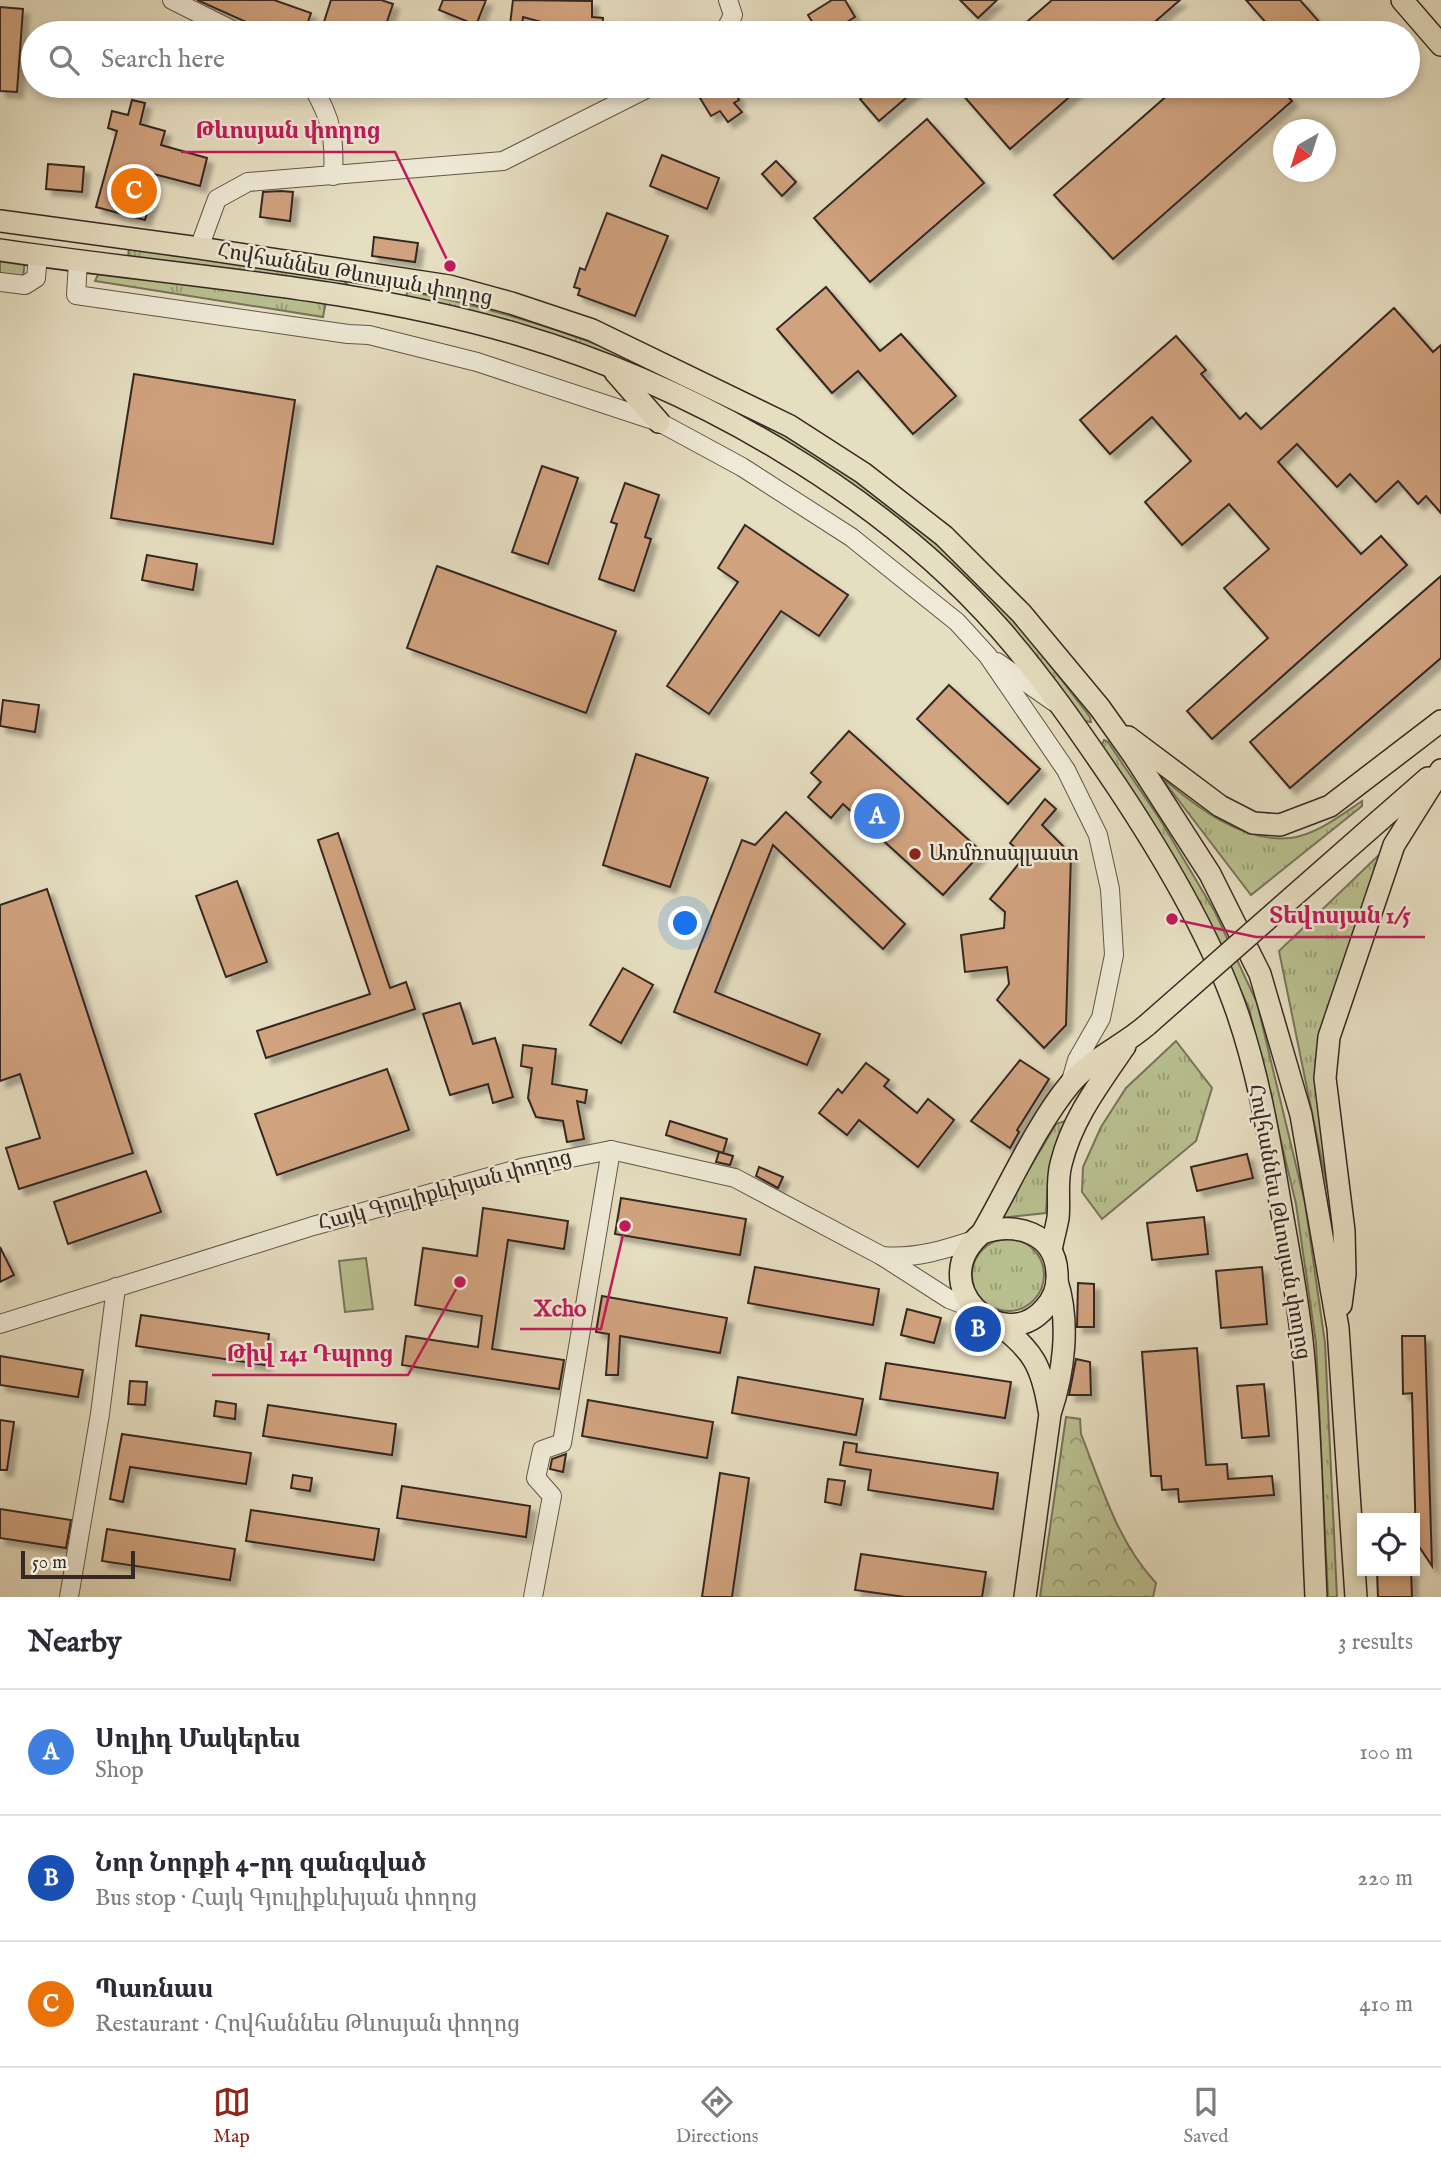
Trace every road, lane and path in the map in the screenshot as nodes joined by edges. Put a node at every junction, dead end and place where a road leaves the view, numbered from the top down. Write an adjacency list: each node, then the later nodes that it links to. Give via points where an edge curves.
1 (172, 0): 4 (street)
2 (729, 0): 5 (street)
3 (1402, 0): 6 (main road)
4 (214, 21)
5 (730, 21)
6 (1441, 45)
7 (319, 98): 9 (street, via 335,140)
8 (628, 98): 9 (street, via 503,161)
9 (333, 176): 12 (street, via 248,182 230,189 216,199)
10 (0, 221): 11 (main road, Հովհաննես Թևոսյան փողոց)
11 (55, 229): 12 (main road, Հովհաննես Թևոսյան փողոց); 14 (main road)
12 (199, 247): 16 (main road, Հովհաննես Թևոսյան փողոց)
13 (0, 250): 14 (main road, Հովհաննես Թևոսյան փողոց)
14 (45, 257): 15 (main road, Հովհաննես Թևոսյան փողոց); 18 (street, via 36,278 24,285)
15 (78, 262): 19 (main road, Հովհաննես Թևոսյան փողոց); 22 (street, via 76,295 369,335 477,362)
16 (347, 271): 17 (main road, Հովհաննես Թևոսյան փողոց); 19 (main road, via 355,282 353,290)
17 (407, 280): 20 (main road, via 392,288 391,296); 26 (main road, Հովհաննես Թևոսյան փողոց, via 449,286 592,330 790,426 863,473 944,536 1021,613)
18 (0, 282)
19 (343, 296): 20 (main road, Հովհաննես Թևոսյան փողոց)
20 (403, 306): 21 (main road, Հովհաննես Թևոսյան փողոց, via 522,335)
21 (612, 368): 22 (main road); 24 (main road, Հովհաննես Թևոսյան փողոց, via 743,428 863,506 952,580 1000,629)
22 (659, 422): 23 (street, via 742,467 851,537 957,622)
23 (988, 656): 24 (street); 29 (street, via 1081,797 1098,835 1110,889 1114,955 1106,996 1101,1018 1077,1060)
24 (1062, 708): 44 (main road, Հովհաննես Թևոսյան փողոց, via 1169,870 1237,1010 1266,1119 1303,1349)
25 (1441, 721): 26 (main road, via 1331,806 1280,825 1253,823 1220,806)
26 (1113, 727): 39 (main road, Հովհաննես Թևոսյան փողոց, via 1210,874 1260,974 1301,1115)
27 (1441, 768): 28 (main road, bridge); 39 (main road, via 1394,845 1329,1037 1325,1078 1344,1231 1345,1274)
28 (1129, 1040): 29 (main road, via 1096,1060); 32 (main road, via 1094,1089 1070,1138 1056,1192 1058,1216)
29 (1070, 1084): 31 (main road)
30 (611, 1150): 33 (street, Հայկ Գյուլիքևխյան փողոց, via 735,1178); 35 (street, Հայկ Գյուլիքևխյան փողոց, via 526,1167); 42 (street, via 563,1439 542,1450 536,1478 552,1496)
31 (978, 1237): 32 (main road, via 999,1228 1022,1228); 33 (street, Հայկ Գյուլիքևխյան փողոց, via 923,1255); 36 (main road, via 962,1262 960,1275 962,1293)
32 (1051, 1250): 34 (main road)
33 (882, 1256): 36 (street, Հայկ Գյուլիքևխյան փողոց, via 917,1281)
34 (1057, 1281): 37 (main road, via 1049,1302 1032,1318); 40 (main road, via 1065,1307 1060,1386)
35 (116, 1287): 38 (street, Հայկ Գյուլիքևխյան փողոց); 41 (street)
36 (972, 1308): 37 (main road)
37 (997, 1323): 40 (main road, via 1026,1345 1038,1364)
38 (0, 1324)
39 (1338, 1328): 45 (main road, Հովհաննես Թևոսյան փողոց)
40 (1050, 1414): 43 (main road)
41 (70, 1590)
42 (533, 1597)
43 (1025, 1597)
44 (1316, 1597)
45 (1356, 1597)

